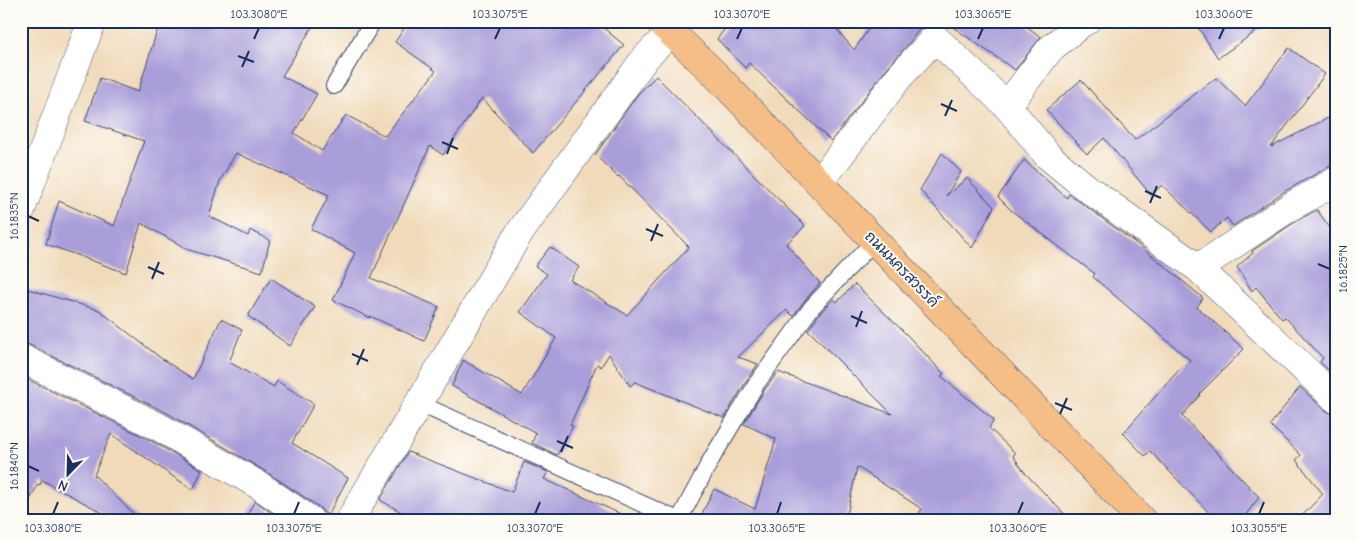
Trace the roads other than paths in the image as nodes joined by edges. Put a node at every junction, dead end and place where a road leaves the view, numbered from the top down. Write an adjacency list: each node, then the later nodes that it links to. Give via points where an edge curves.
1 (92, 21): 9 (street)
2 (373, 21): 5 (lane)
3 (1086, 21): 6 (street, via 1050,49)
4 (669, 25): 8 (main road, ถนนนครสวรรค์); 14 (street, via 518,235)
5 (334, 86)
6 (1007, 106): 8 (street, via 936,38 899,77); 11 (street, via 1048,156 1088,189)
7 (1336, 181): 11 (street)
8 (819, 183): 10 (main road, ถนนนครสวรรค์)
9 (21, 210)
10 (874, 241): 17 (lane, via 812,307 757,383); 18 (main road, ถนนนครสวรรค์)
11 (1198, 268): 13 (street)
12 (21, 358): 15 (street, via 159,427 260,486)
13 (1334, 395)
14 (418, 404): 16 (street); 17 (lane)
15 (310, 520)
16 (350, 520)
17 (679, 520)
18 (1142, 520)

